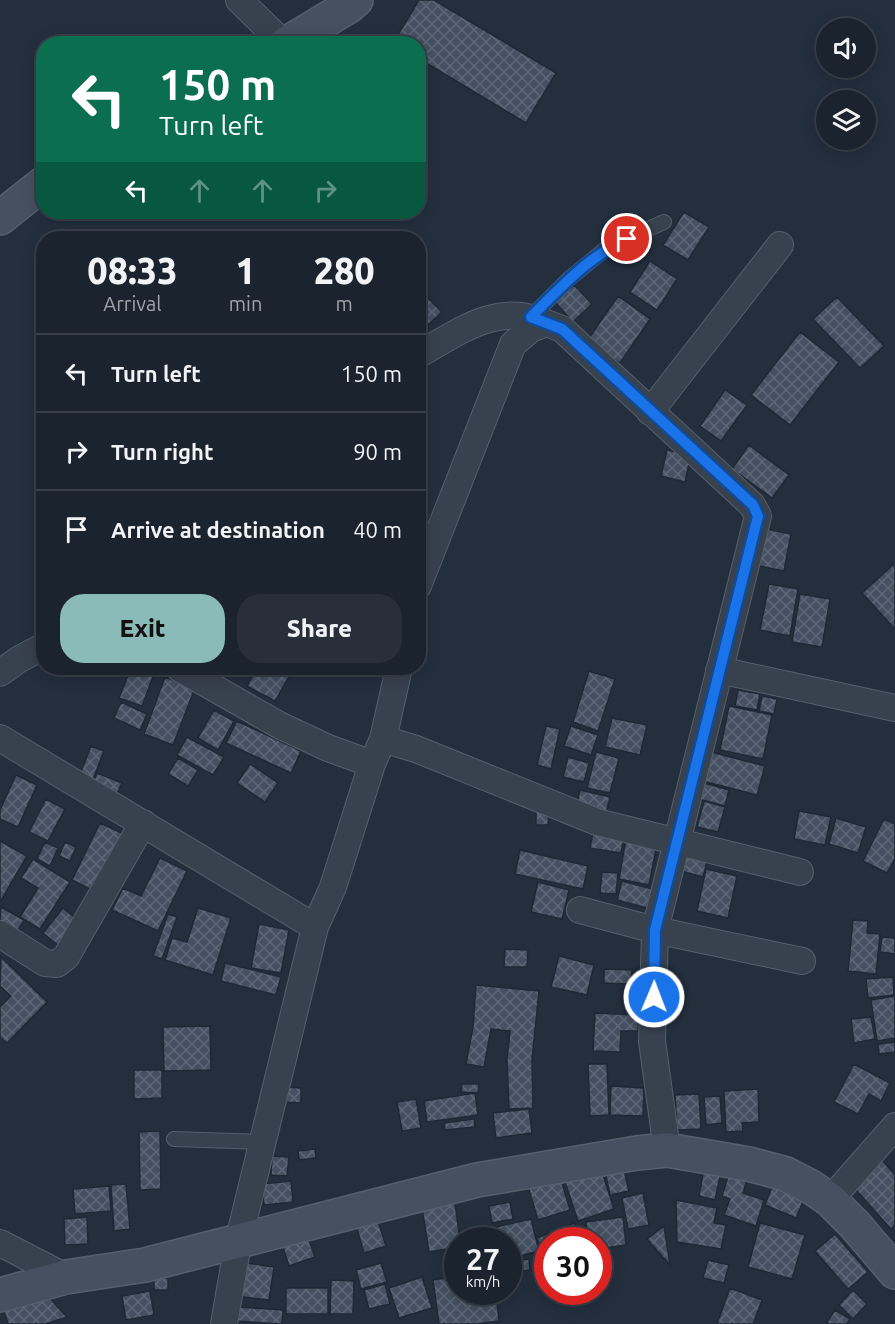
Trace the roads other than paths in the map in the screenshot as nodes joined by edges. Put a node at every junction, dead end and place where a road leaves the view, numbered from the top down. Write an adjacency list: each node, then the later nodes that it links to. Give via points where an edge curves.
1 (239, 0): 3 (street)
2 (351, 2): 4 (street)
3 (277, 36)
4 (298, 36)
5 (36, 189): 6 (street)
6 (0, 218)
7 (664, 222): 9 (lane, via 608,247 570,278)
8 (780, 245): 11 (street)
9 (539, 320): 10 (street, via 518,314 487,318); 11 (street, via 562,329); 12 (street, via 513,344)
10 (426, 351)
11 (650, 412): 14 (street, via 753,505 758,516)
12 (426, 566)
13 (36, 650): 15 (street)
14 (719, 670): 18 (street); 23 (street)
15 (0, 673)
16 (191, 675): 21 (street, via 279,725)
17 (397, 675): 20 (street)
18 (895, 708)
19 (0, 738): 22 (street)
20 (383, 739): 21 (street); 23 (street, via 416,748 597,822)
21 (372, 764): 26 (street, via 333,887)
22 (143, 823): 26 (street); 28 (street, via 66,957 57,964 45,963)
23 (676, 842): 24 (street); 27 (street)
24 (800, 872)
25 (580, 909): 27 (street)
26 (315, 927): 32 (street)
27 (655, 930): 29 (street); 33 (street, via 652,1041)
28 (0, 934)
29 (802, 961)
30 (895, 1126): 34 (street)
31 (174, 1139): 32 (lane)
32 (262, 1142): 36 (street)
33 (667, 1150): 34 (street, via 786,1174); 36 (street, via 477,1180)
34 (830, 1200): 37 (street)
35 (0, 1243): 38 (street)
36 (238, 1243): 38 (street, via 145,1265); 40 (street)
37 (895, 1272)
38 (66, 1277): 39 (street)
39 (0, 1294)
40 (224, 1324)

